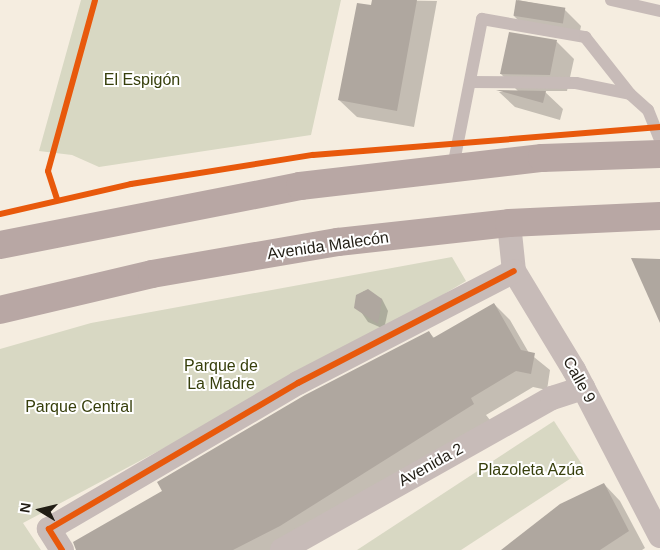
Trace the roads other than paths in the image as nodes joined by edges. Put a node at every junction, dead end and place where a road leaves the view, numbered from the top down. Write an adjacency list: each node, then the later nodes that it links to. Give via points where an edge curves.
1 (611, 0): 2 (lane)
2 (660, 11)
3 (470, 82): 4 (lane, via 576,83); 4 (lane, via 482,19 585,37); 7 (lane)
4 (630, 94): 5 (lane, via 648,110)
5 (660, 140)
6 (660, 154): 7 (main road)
7 (453, 167): 10 (main road, via 300,186)
8 (660, 216): 9 (main road, Avenida Malecón)
9 (509, 223): 11 (street, Calle 9); 12 (main road, Avenida Malecón, via 338,242 152,274)
10 (0, 244)
11 (514, 271): 13 (street, Calle 9); 16 (street, via 298,383 49,529)
12 (0, 310)
13 (583, 388): 14 (street, Calle 9); 15 (street, Avenida 2, via 552,398)
14 (660, 536)
15 (316, 541): 17 (street, Avenida 2)
16 (62, 550)
17 (282, 550)

